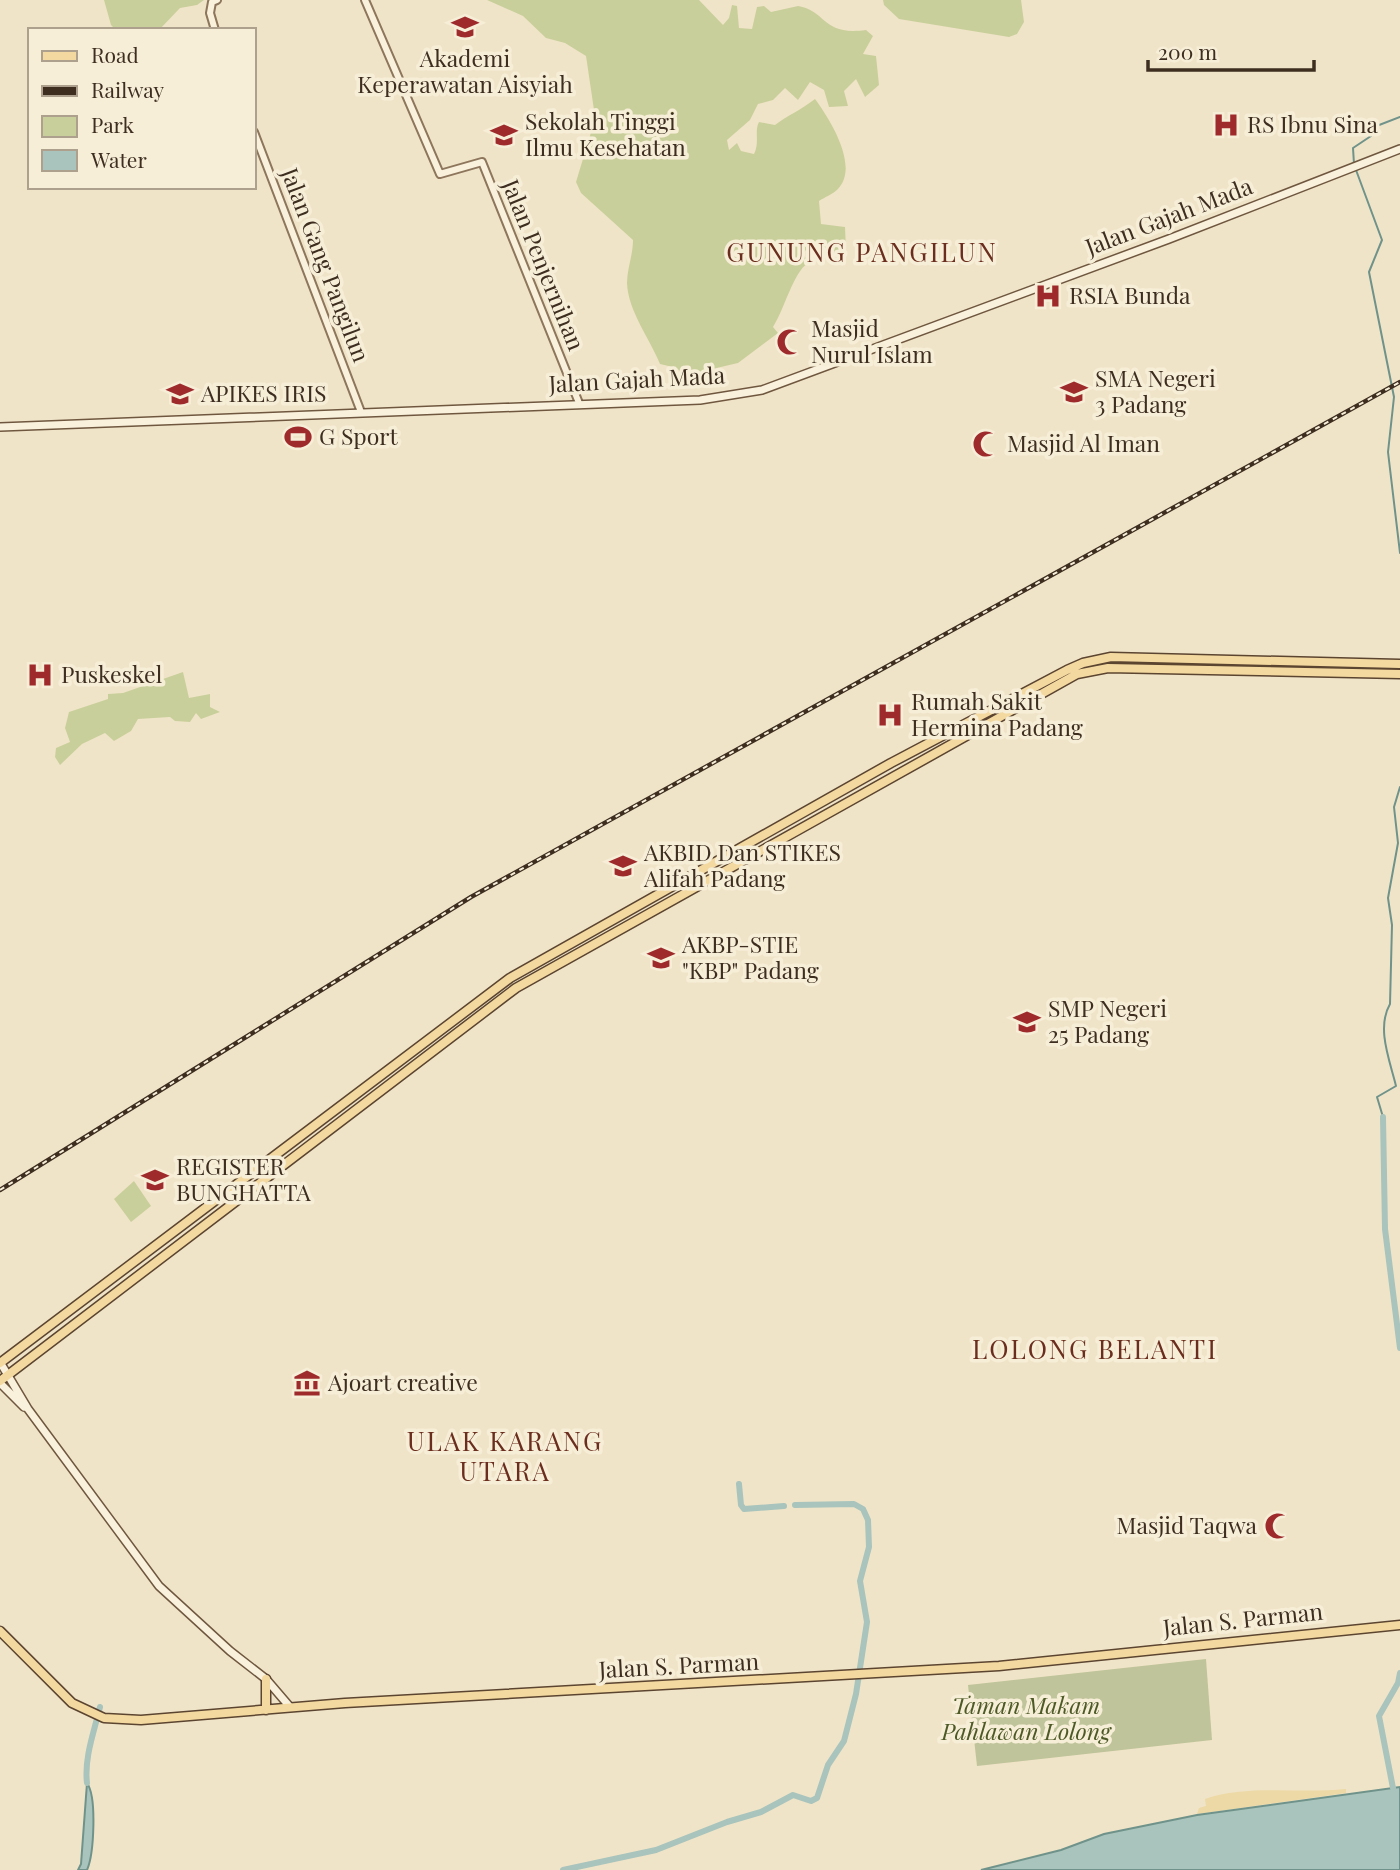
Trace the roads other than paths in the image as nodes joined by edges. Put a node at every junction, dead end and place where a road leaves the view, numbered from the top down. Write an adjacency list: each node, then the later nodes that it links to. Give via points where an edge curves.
1 (365, 0): 6 (street, Jalan Penjernihan, via 440,174 482,162)
2 (215, 1): 3 (street, via 210,13)
3 (214, 28)
4 (256, 137): 7 (street, Jalan Gang Pangilun)
5 (1400, 149): 6 (main road, Jalan Gajah Mada, via 779,385 700,400)
6 (579, 403): 7 (main road, Jalan Gajah Mada)
7 (361, 412): 8 (main road, Jalan Gajah Mada)
8 (0, 427)
9 (1250, 661): 10 (main road); 11 (main road); 13 (main road, via 1111,657 1083,663)
10 (1400, 664)
11 (1250, 671): 12 (main road); 14 (main road, via 1088,670)
12 (1400, 674)
13 (859, 782): 14 (main road); 15 (main road)
14 (864, 790): 15 (main road)
15 (782, 831): 16 (main road)
16 (759, 846): 17 (main road, via 510,978); 18 (main road, via 516,988)
17 (315, 1124): 18 (main road); 19 (main road)
18 (322, 1134): 20 (main road)
19 (0, 1362): 20 (main road)
20 (8, 1374): 21 (main road); 22 (main road)
21 (0, 1382): 22 (main road)
22 (28, 1409): 25 (main road, via 159,1586)
23 (1396, 1625): 26 (main road, Jalan S. Parman, via 999,1666)
24 (0, 1631): 27 (main road, Jalan S. Parman, via 59,1692 104,1718 141,1720)
25 (266, 1679): 26 (main road); 27 (main road)
26 (290, 1707): 27 (main road, Jalan S. Parman)
27 (266, 1710)

